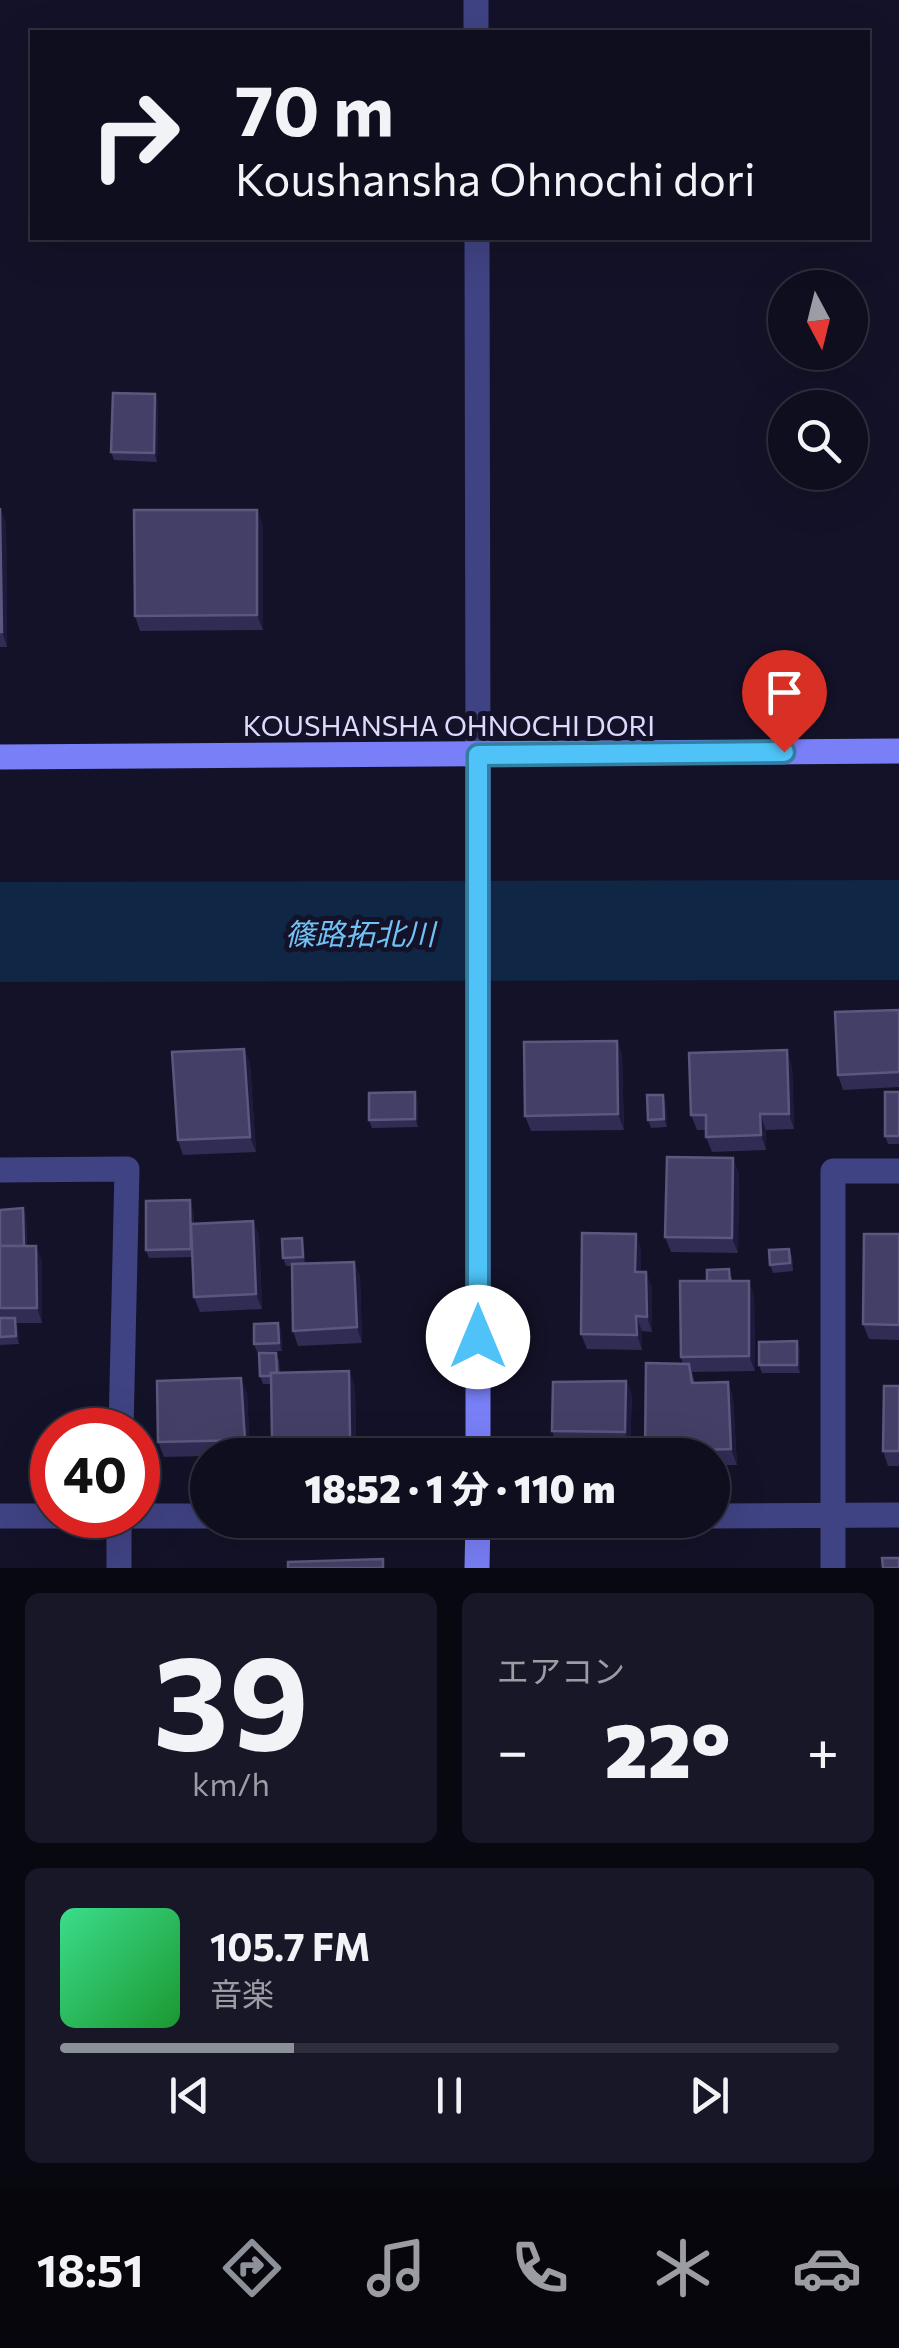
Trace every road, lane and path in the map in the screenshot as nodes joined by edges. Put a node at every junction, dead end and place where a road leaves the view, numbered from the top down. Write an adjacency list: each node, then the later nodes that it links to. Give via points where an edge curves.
1 (476, 0): 2 (street)
2 (476, 30)
3 (477, 240): 5 (street)
4 (899, 751): 5 (street, KOUSHANSHA OHNOCHI DORI)
5 (478, 755): 6 (street, KOUSHANSHA OHNOCHI DORI); 10 (street)
6 (0, 757)
7 (0, 1170): 9 (street, via 127,1170)
8 (899, 1171): 16 (street, via 833,1171)
9 (122, 1408)
10 (478, 1438)
11 (160, 1515): 14 (street)
12 (0, 1516): 13 (street)
13 (30, 1516)
14 (190, 1516)
15 (730, 1516): 16 (street)
16 (834, 1516): 17 (street); 22 (street)
17 (899, 1516)
18 (119, 1538): 20 (street)
19 (478, 1538): 21 (street)
20 (118, 1568)
21 (477, 1568)
22 (833, 1568)

